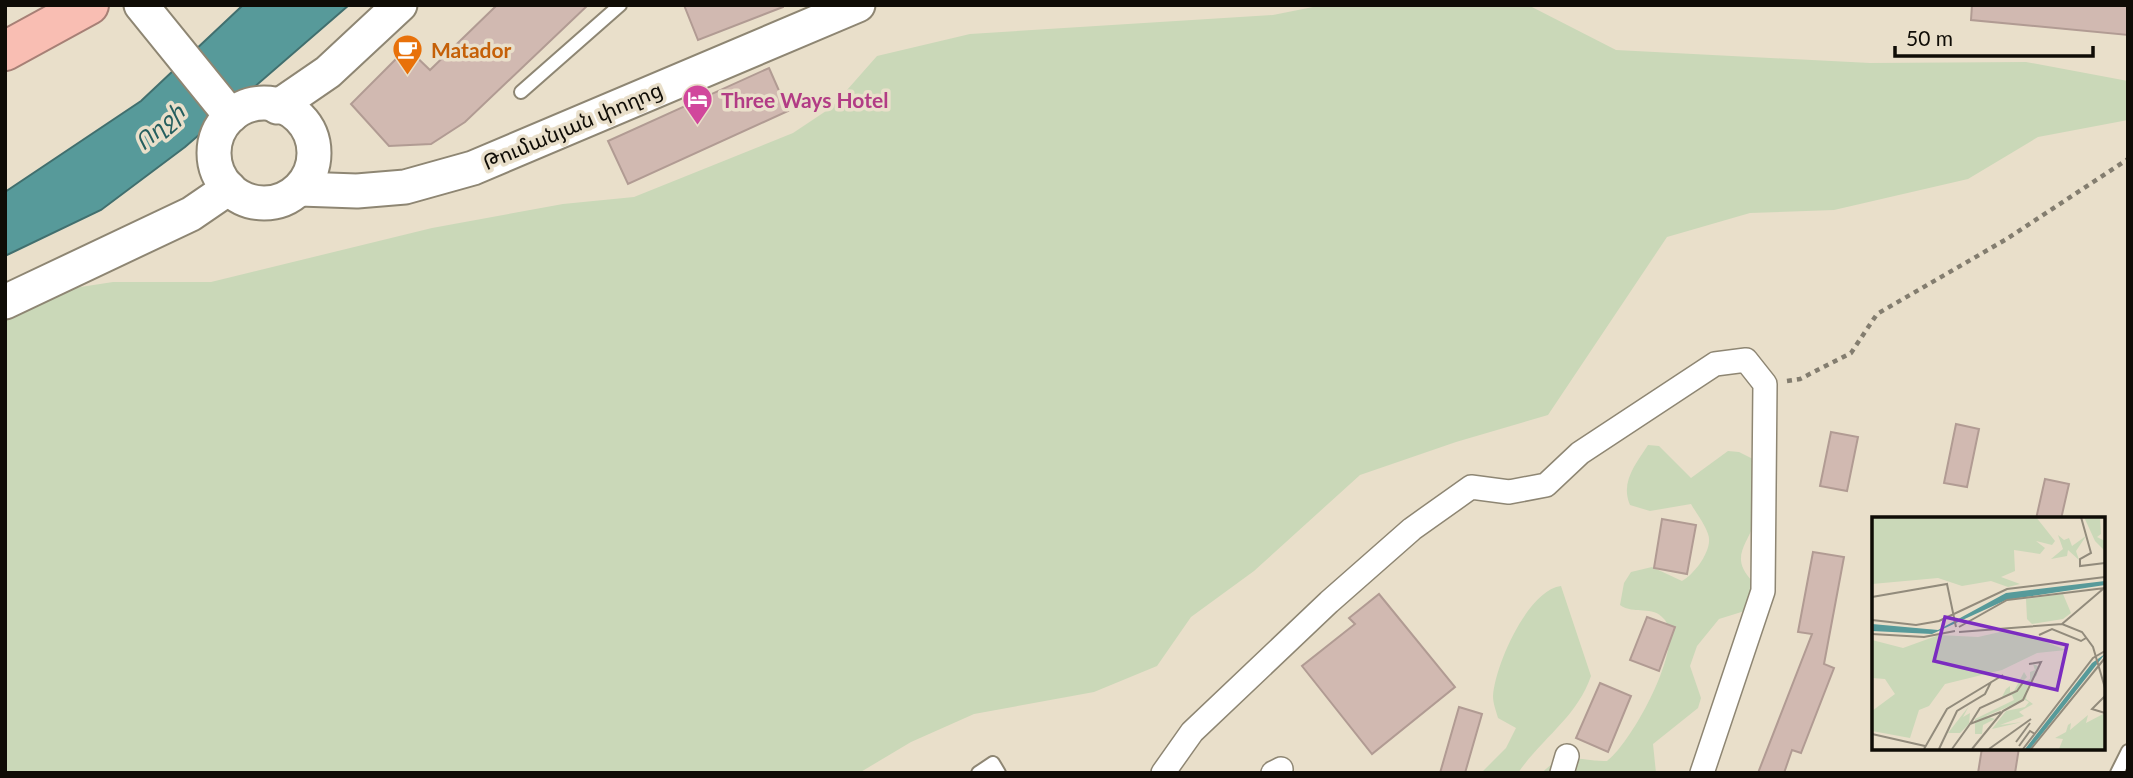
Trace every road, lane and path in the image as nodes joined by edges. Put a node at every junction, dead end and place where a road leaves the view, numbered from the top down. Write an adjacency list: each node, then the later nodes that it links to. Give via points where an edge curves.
1 (89, 5): 6 (highway)
2 (400, 5): 7 (street)
3 (620, 5): 8 (lane)
4 (858, 5): 14 (street, Թումանյան փողոց, via 473,168 405,187 357,191)
5 (143, 8): 10 (street)
6 (5, 51)
7 (328, 72): 9 (street); 11 (street)
8 (521, 92)
9 (277, 107): 10 (street, via 250,105); 11 (street)
10 (230, 114): 13 (street, via 217,137)
11 (306, 124): 14 (street, via 313,143)
12 (2128, 159): 16 (path, via 2061,206 1877,314 1851,353 1800,379)
13 (221, 174): 14 (street, via 250,201 267,203 284,199); 15 (street, via 191,214)
14 (307, 176)
15 (5, 302)
16 (1765, 384): 20 (street, via 1746,360 1715,364 1580,453 1546,485 1509,492 1471,487 1412,529 1329,602 1192,732); 21 (street, via 1763,591)
17 (2128, 751): 22 (lane)
18 (978, 773): 19 (lane, via 993,763)
19 (999, 773)
20 (1163, 773)
21 (1702, 773)
22 (2117, 773)

